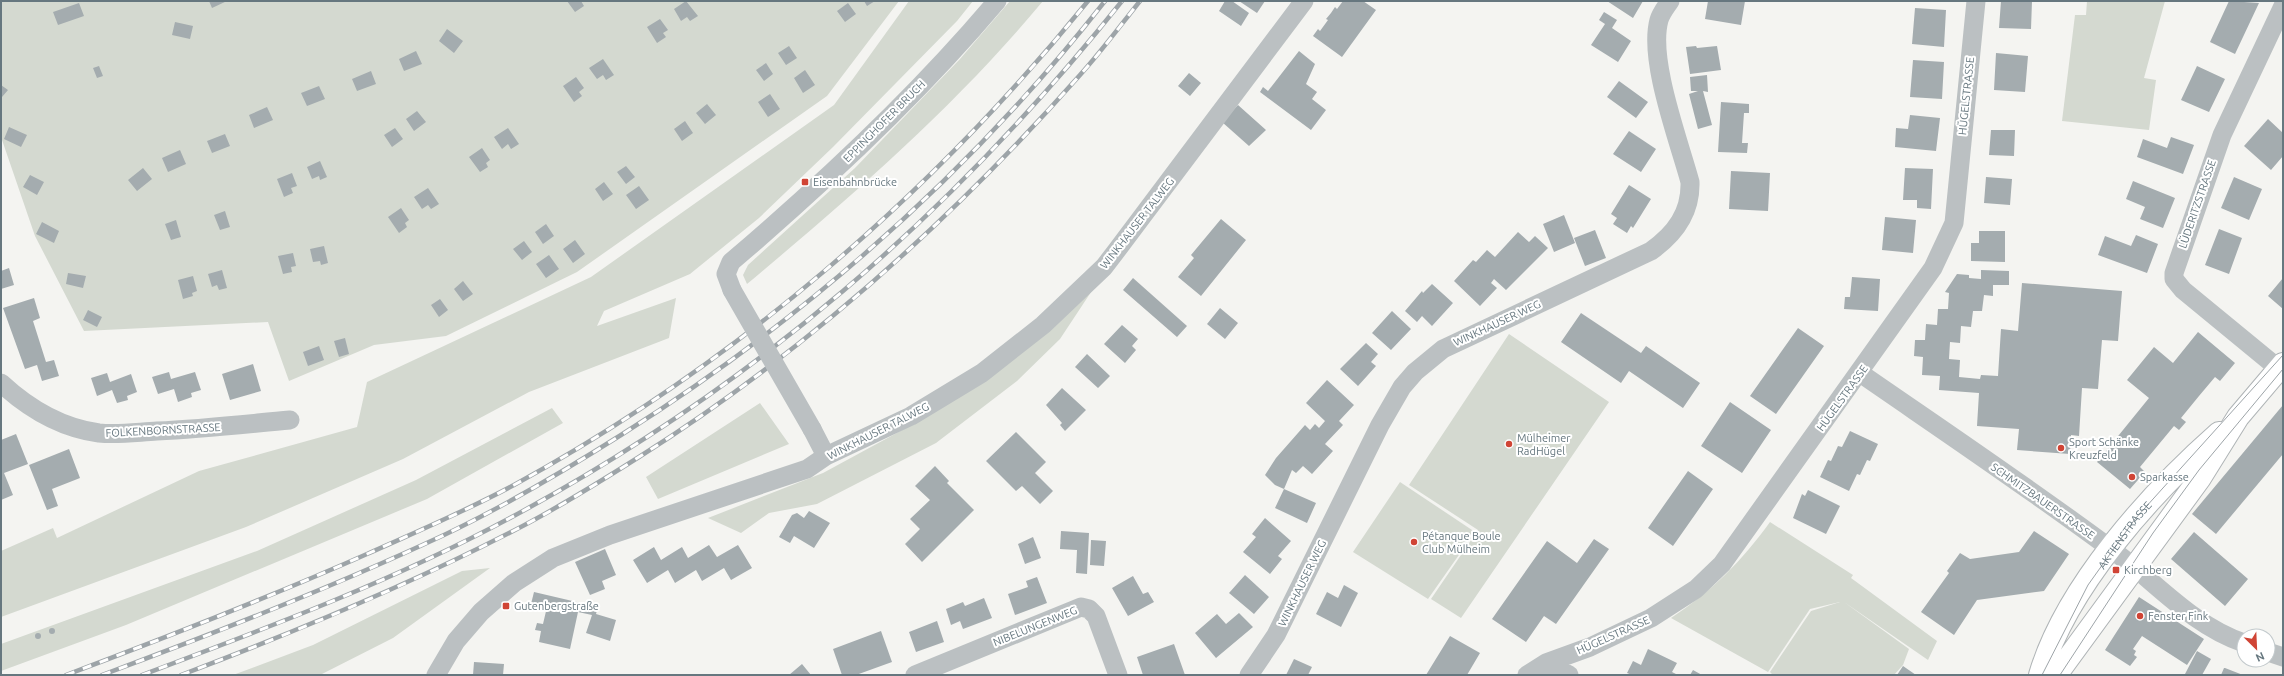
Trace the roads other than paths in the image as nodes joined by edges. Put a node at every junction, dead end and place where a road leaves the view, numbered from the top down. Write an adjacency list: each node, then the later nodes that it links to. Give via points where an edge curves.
1 (996, 1): 11 (street, EPPINGHOFER BRUCH, bridge, via 906,99 818,187 731,262 726,274 732,290)
2 (1304, 1): 11 (street, WINKHAUSER TALWEG, via 1104,266 1042,325 982,373 917,412)
3 (1670, 1): 19 (street, WINKHAUSER WEG, via 1659,19 1657,48 1661,76 1690,182 1690,194 1679,226 1651,251 1443,349 1415,372 1402,388 1380,425 1276,635)
4 (1976, 1): 7 (street, HÜGELSTRASSE, via 1954,223 1933,268)
5 (2283, 6): 6 (street, LÜDERITZSTRASSE, via 2222,135 2174,274 2174,279 2192,297)
6 (2281, 366): 9 (main road, AKTIENSTRASSE)
7 (1860, 373): 12 (street, SCHMITZBAUERSTRASSE); 15 (street, HÜGELSTRASSE, via 1722,564 1696,589 1650,618 1590,647)
8 (1, 383): 10 (street, FOLKENBORNSTRASSE, via 21,401 52,418 67,425 99,433 205,429)
9 (2238, 417): 12 (main road, AKTIENSTRASSE, via 2189,460); 13 (main road, AKTIENSTRASSE, via 2200,478)
10 (290, 420)
11 (826, 456): 16 (street, WINKHAUSER TALWEG, via 807,469 610,535 553,558 514,584 481,612 456,641)
12 (2110, 548): 13 (street, SCHMITZBAUERSTRASSE); 22 (main road, AKTIENSTRASSE, via 2085,584 2047,650)
13 (2134, 568): 14 (street, SCHMITZBAUERSTRASSE, via 2194,617); 23 (main road, AKTIENSTRASSE)
14 (2236, 640)
15 (1546, 663): 20 (street, HÜGELSTRASSE); 21 (street)
16 (436, 675)
17 (915, 675): 18 (street, NIBELUNGENWEG, via 1081,607 1089,609 1096,616)
18 (1118, 675)
19 (1249, 675)
20 (1527, 675)
21 (1569, 675)
22 (2040, 675)
23 (2056, 675)

